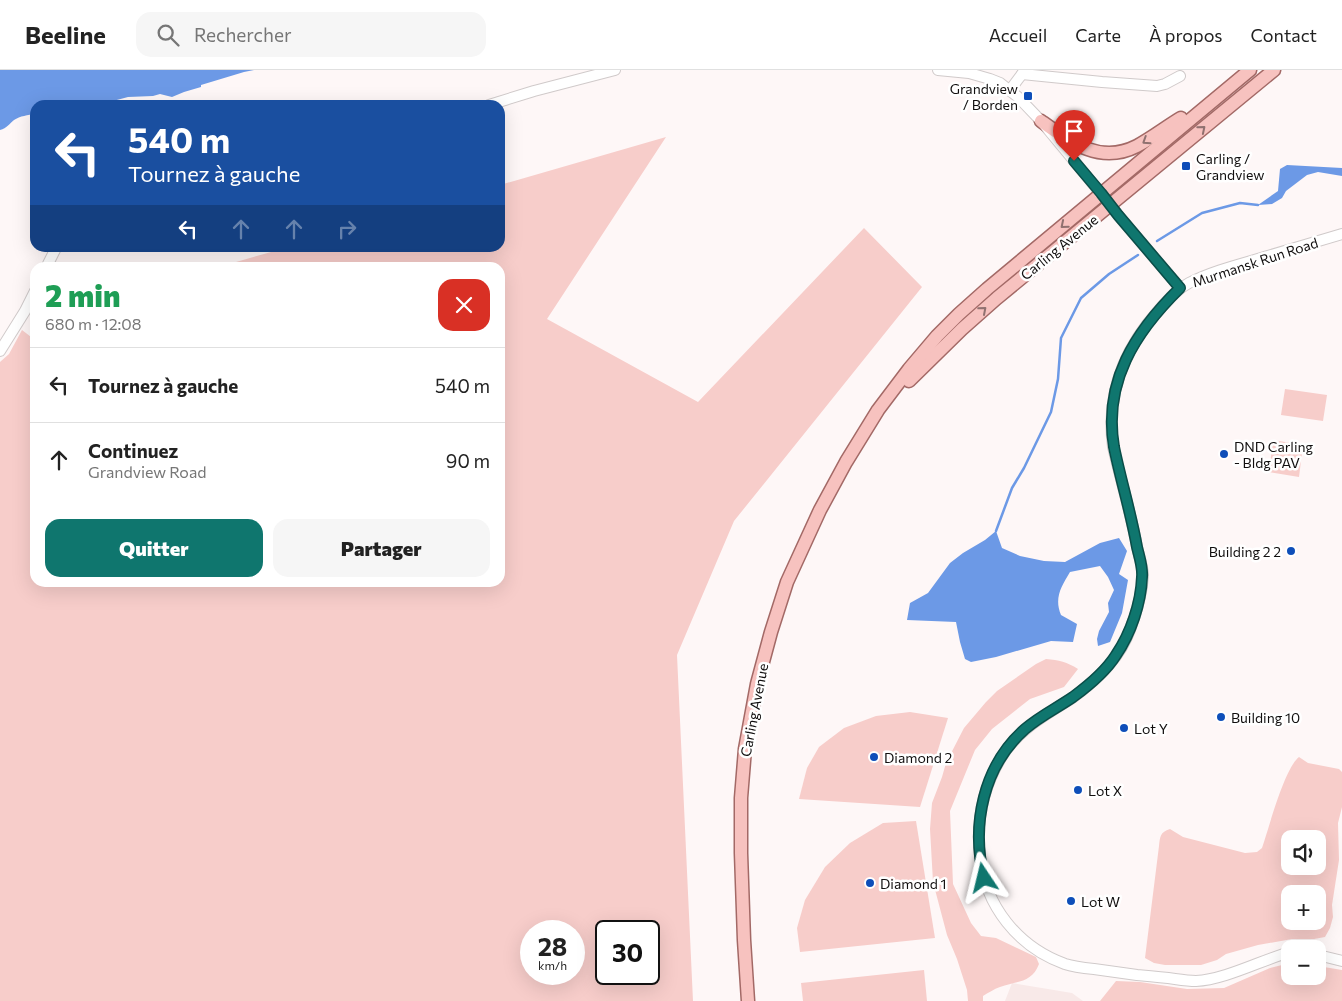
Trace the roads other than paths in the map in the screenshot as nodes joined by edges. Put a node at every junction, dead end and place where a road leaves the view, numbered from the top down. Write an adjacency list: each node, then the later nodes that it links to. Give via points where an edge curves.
1 (615, 70): 9 (street)
2 (938, 70): 8 (street, via 969,73 990,79)
3 (1250, 70): 7 (main road, Carling Avenue)
4 (1274, 70): 12 (main road, Carling Avenue, one-way to 4)
5 (1023, 72): 6 (street, via 1157,86); 8 (street)
6 (1180, 76)
7 (1231, 86): 10 (main road, one-way to 10, via 1139,145 1118,152 1102,153 1087,149); 11 (main road, Carling Avenue)
8 (1010, 90): 10 (street)
9 (505, 100)
10 (1041, 121): 11 (street)
11 (1101, 193): 12 (street); 17 (main road, Carling Avenue, one-way to 17, via 948,325 904,375)
12 (1110, 205): 14 (street); 17 (main road, Carling Avenue, one-way to 12, via 906,384 962,328)
13 (1342, 234): 14 (street, Murmansk Run Road, via 1222,270)
14 (1180, 288): 18 (street, Murmansk Run Road, via 1136,340 1120,376 1113,407 1112,437 1143,575 1129,632 1116,656 1094,681 1024,730 1002,756 982,805 980,865 994,904 1014,932 1033,948 1070,966 1196,981 1229,974)
15 (30, 302): 16 (street)
16 (0, 351)
17 (859, 440): 21 (main road, Carling Avenue, via 820,510 787,582 756,684 741,798)
18 (1281, 955)
19 (1326, 957): 20 (street)
20 (1342, 960)
21 (748, 1001)

